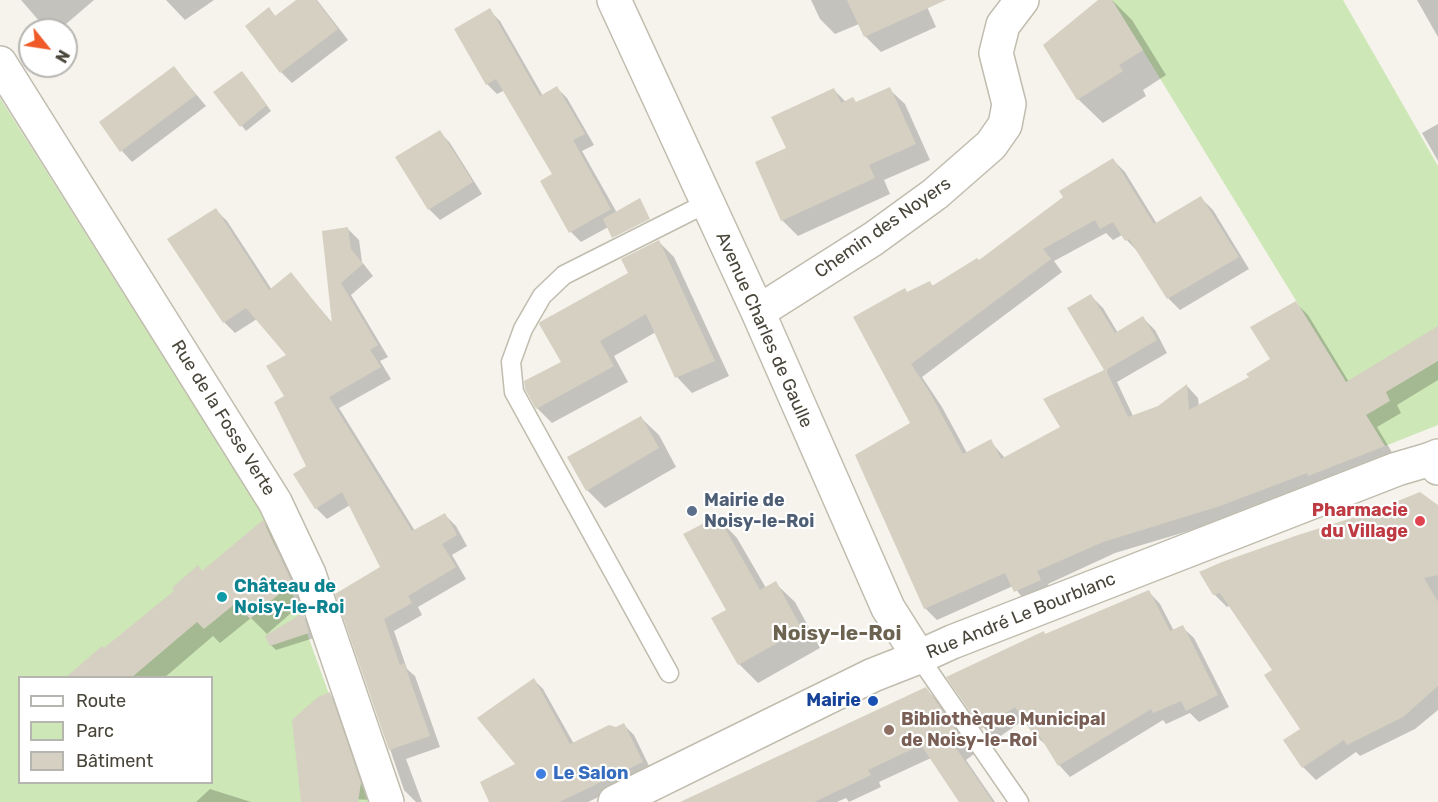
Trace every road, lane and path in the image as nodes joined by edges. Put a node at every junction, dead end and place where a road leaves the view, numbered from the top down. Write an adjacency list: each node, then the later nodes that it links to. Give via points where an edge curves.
1 (614, 0): 4 (street, Avenue Charles de Gaulle)
2 (1022, 0): 5 (street, Chemin des Noyers, via 1003,25 996,53 1010,104 1005,125 991,145 891,226)
3 (0, 63): 9 (street, Rue de la Fosse Verte, via 275,502 309,574)
4 (707, 203): 5 (street, Avenue Charles de Gaulle); 8 (lane, via 564,275 542,296 523,329 511,362 514,392)
5 (758, 312): 7 (street, Avenue Charles de Gaulle, via 888,608)
6 (1436, 461): 7 (street, Rue André Le Bourblanc, via 1375,477)
7 (919, 657): 10 (street, Rue André Le Bourblanc, via 873,675); 11 (lane)
8 (669, 673)
9 (387, 802)
10 (615, 802)
11 (1019, 802)

